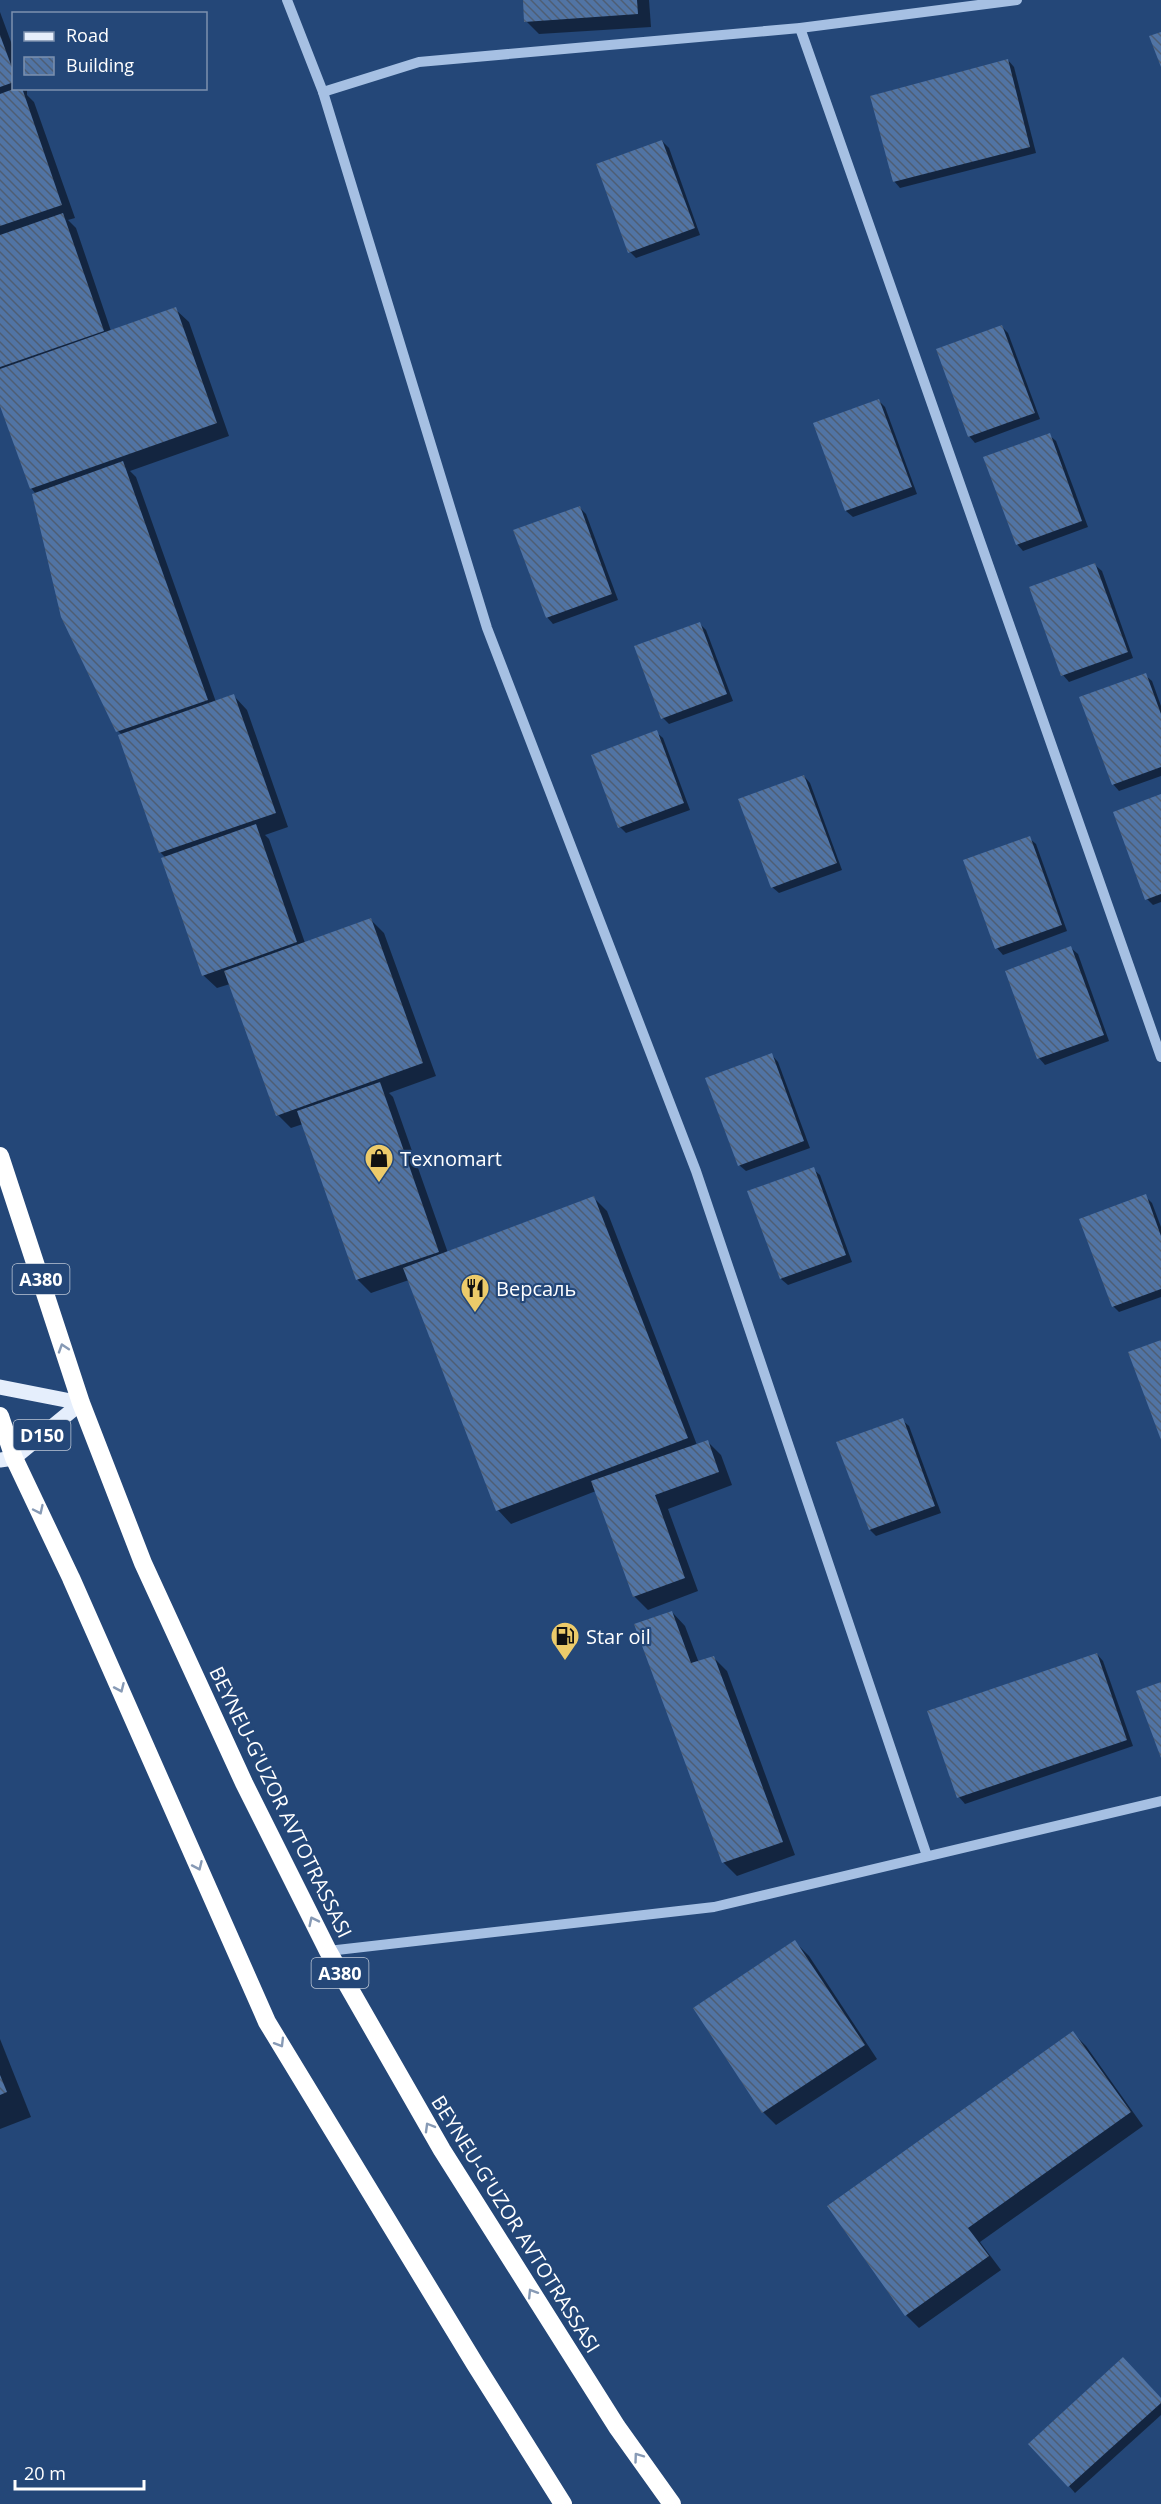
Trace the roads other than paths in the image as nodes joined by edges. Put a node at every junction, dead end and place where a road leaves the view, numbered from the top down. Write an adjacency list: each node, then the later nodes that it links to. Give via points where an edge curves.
1 (287, 0): 4 (street)
2 (1017, 0): 3 (street)
3 (800, 28): 4 (street, via 419,62); 5 (street)
4 (323, 92): 12 (street, via 487,628 696,1171)
5 (1161, 1057)
6 (0, 1156): 8 (highway, A380, one-way to 6)
7 (0, 1387): 8 (main road, D150)
8 (81, 1403): 10 (main road, D150); 13 (highway, BEYNEU-G'UZOR AVTOTRASSASI / A380, one-way to 8, via 244,1783 143,1563)
9 (0, 1416): 10 (highway)
10 (7, 1459): 14 (highway, one-way to 14, via 71,1578 267,2022)
11 (1161, 1801): 12 (street)
12 (927, 1856): 13 (street, via 714,1907)
13 (328, 1951): 15 (highway, BEYNEU-G'UZOR AVTOTRASSASI / A380, one-way to 13, via 616,2427 442,2150)
14 (564, 2504)
15 (672, 2504)

